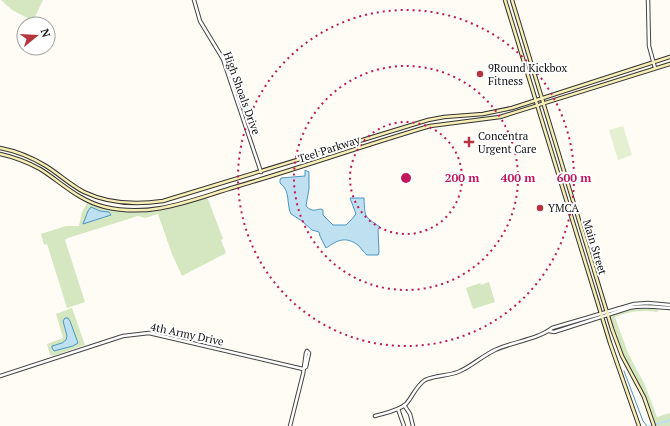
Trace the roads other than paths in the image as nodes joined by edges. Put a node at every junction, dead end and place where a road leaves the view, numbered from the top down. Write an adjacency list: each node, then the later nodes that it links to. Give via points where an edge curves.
1 (194, 0): 31 (street, High Shoals Drive, via 202,25 223,59)
2 (505, 0): 6 (main road, Main Street)
3 (512, 0): 5 (main road, Main Street)
4 (648, 0): 10 (street, via 649,46)
5 (516, 15): 6 (main road); 7 (main road, Main Street)
6 (510, 17): 8 (main road, Main Street)
7 (528, 53): 8 (main road); 15 (main road, Main Street)
8 (522, 54): 16 (main road, Main Street)
9 (670, 57): 10 (main road, Teel Parkway)
10 (653, 62): 12 (street); 13 (main road, Teel Parkway)
11 (670, 64): 12 (main road, Teel Parkway)
12 (655, 68): 14 (main road, Teel Parkway)
13 (612, 76): 14 (main road); 15 (main road, Teel Parkway)
14 (613, 81): 17 (main road, Teel Parkway)
15 (542, 98): 16 (main road, Teel Parkway); 17 (main road, Main Street)
16 (535, 100): 18 (main road, Main Street); 19 (main road, Teel Parkway)
17 (543, 104): 18 (main road, Teel Parkway); 25 (main road, Main Street)
18 (537, 106): 21 (main road, Teel Parkway); 26 (main road, Main Street)
19 (497, 111): 20 (main road, Teel Parkway); 21 (main road)
20 (466, 116): 22 (main road); 23 (main road, Teel Parkway, via 428,120)
21 (499, 118): 22 (main road, Teel Parkway)
22 (467, 122): 24 (main road, Teel Parkway, via 430,126)
23 (378, 135): 24 (main road); 29 (main road, Teel Parkway)
24 (380, 141): 30 (main road, Teel Parkway)
25 (555, 144): 26 (main road); 34 (main road, Main Street)
26 (549, 145): 35 (main road, Main Street)
27 (0, 148): 32 (main road, Teel Parkway, via 33,158 85,192 102,199 129,204)
28 (0, 154): 33 (main road, Teel Parkway, via 40,170 74,193 97,204 138,210)
29 (311, 156): 30 (main road); 31 (main road, Teel Parkway)
30 (313, 163): 33 (main road, Teel Parkway)
31 (261, 172): 32 (main road, Teel Parkway)
32 (163, 201): 33 (main road)
33 (164, 208)
34 (594, 272): 35 (main road); 38 (main road, Main Street)
35 (589, 274): 39 (main road, Main Street)
36 (670, 305): 38 (street, via 638,303)
37 (670, 308): 38 (street, via 638,306)
38 (607, 313): 39 (street); 52 (main road, Main Street, via 620,352 641,389)
39 (602, 315): 40 (street); 41 (street); 51 (main road, Main Street)
40 (572, 322): 41 (street); 42 (street)
41 (574, 326): 42 (street)
42 (549, 331): 45 (street, via 498,349 458,372 426,380)
43 (303, 368): 43 (street, via 306,367 309,353 307,351); 44 (street, 4th Army Drive, via 149,333 123,336); 48 (street)
44 (0, 376)
45 (404, 405): 46 (street); 50 (street)
46 (398, 409): 47 (street); 49 (street)
47 (375, 416)
48 (290, 426)
49 (404, 426)
50 (414, 426)
51 (639, 426)
52 (654, 426)

